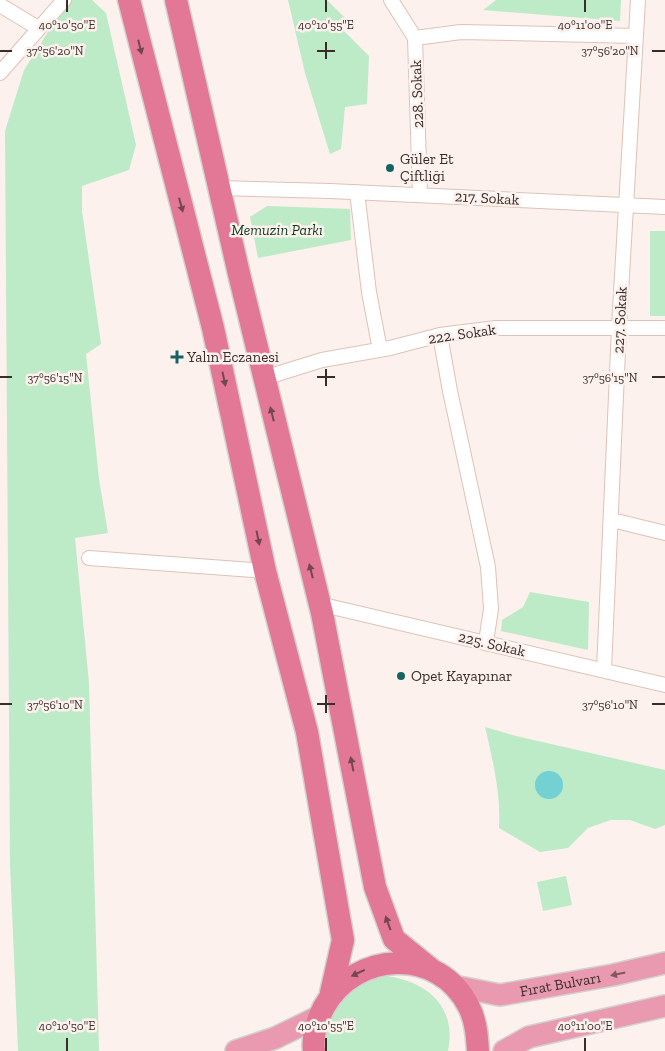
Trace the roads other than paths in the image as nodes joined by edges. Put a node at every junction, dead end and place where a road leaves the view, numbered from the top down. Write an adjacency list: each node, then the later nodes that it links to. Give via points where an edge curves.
1 (64, 0): 7 (street)
2 (129, 0): 24 (highway, one-way to 24, via 213,328)
3 (176, 0): 11 (highway)
4 (390, 0): 9 (street, 228. Sokak)
5 (638, 0): 8 (street, 227. Sokak)
6 (0, 5): 7 (street)
7 (38, 28): 10 (street)
8 (636, 36): 9 (street, via 461,32); 14 (street, 227. Sokak)
9 (415, 38): 13 (street, 228. Sokak)
10 (0, 73)
11 (219, 188): 12 (street, 217. Sokak); 20 (highway)
12 (358, 192): 13 (street, 217. Sokak); 19 (street, via 369,292)
13 (420, 195): 14 (street, 217. Sokak)
14 (626, 205): 15 (street, 217. Sokak); 16 (street, 227. Sokak)
15 (665, 207)
16 (619, 327): 17 (street, 222. Sokak); 18 (street, 222. Sokak, via 496,328); 21 (street, 227. Sokak)
17 (665, 328)
18 (440, 335): 19 (street, 222. Sokak); 26 (street, via 488,567 491,609)
19 (380, 350): 20 (street, 222. Sokak, via 322,360)
20 (264, 378): 25 (highway, one-way to 20)
21 (612, 520): 22 (street); 27 (street, 227. Sokak)
22 (665, 533)
23 (89, 558): 24 (street)
24 (265, 571): 32 (highway, via 307,732 343,940)
25 (320, 604): 26 (street, 225. Sokak); 30 (highway, one-way to 25, via 394,939 375,887)
26 (486, 642): 27 (street, 225. Sokak)
27 (604, 670): 28 (street, 225. Sokak)
28 (665, 685)
29 (665, 963): 31 (main road, Fırat Bulvarı, one-way to 31, via 500,995)
30 (432, 970): 31 (highway); 32 (highway, one-way to 32, via 405,963 377,964 352,975)
31 (454, 986): 37 (highway, via 469,1006 477,1030)
32 (331, 993): 34 (highway)
33 (665, 1006): 38 (main road, via 529,1037)
34 (318, 1017): 35 (main road, via 275,1038); 36 (highway)
35 (236, 1051)
36 (314, 1051)
37 (478, 1051)
38 (504, 1051)

